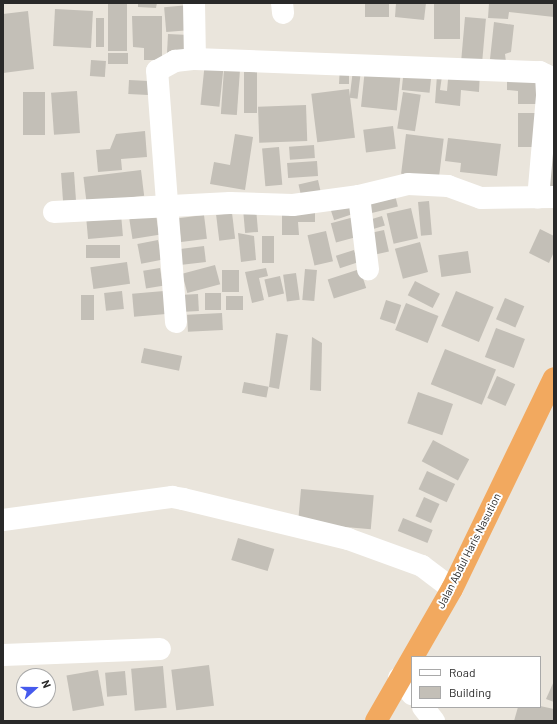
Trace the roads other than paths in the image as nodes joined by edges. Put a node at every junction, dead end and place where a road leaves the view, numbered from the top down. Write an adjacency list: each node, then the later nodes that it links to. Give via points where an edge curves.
1 (194, 3): 2 (street)
2 (195, 59): 4 (street, via 540,72 546,75 547,96); 5 (street, via 175,61 157,71)
3 (358, 196): 4 (street, via 408,184 448,186 481,198); 5 (street, via 293,205); 7 (street)
4 (546, 198)
5 (166, 206): 6 (street); 8 (street)
6 (54, 212)
7 (368, 269)
8 (176, 322)
9 (554, 378): 11 (highway, Jalan Abdul Haris Nasution)
10 (3, 520): 11 (street, via 172,498 183,499 348,538 422,566)
11 (452, 588): 14 (highway, Jalan Abdul Haris Nasution)
12 (160, 649): 13 (street)
13 (3, 655)
14 (420, 656)
15 (411, 675): 16 (highway, Jalan Abdul Haris Nasution)
16 (406, 686): 18 (highway, Jalan Abdul Haris Nasution)
17 (424, 708): 19 (street)
18 (376, 721)
19 (434, 721)

